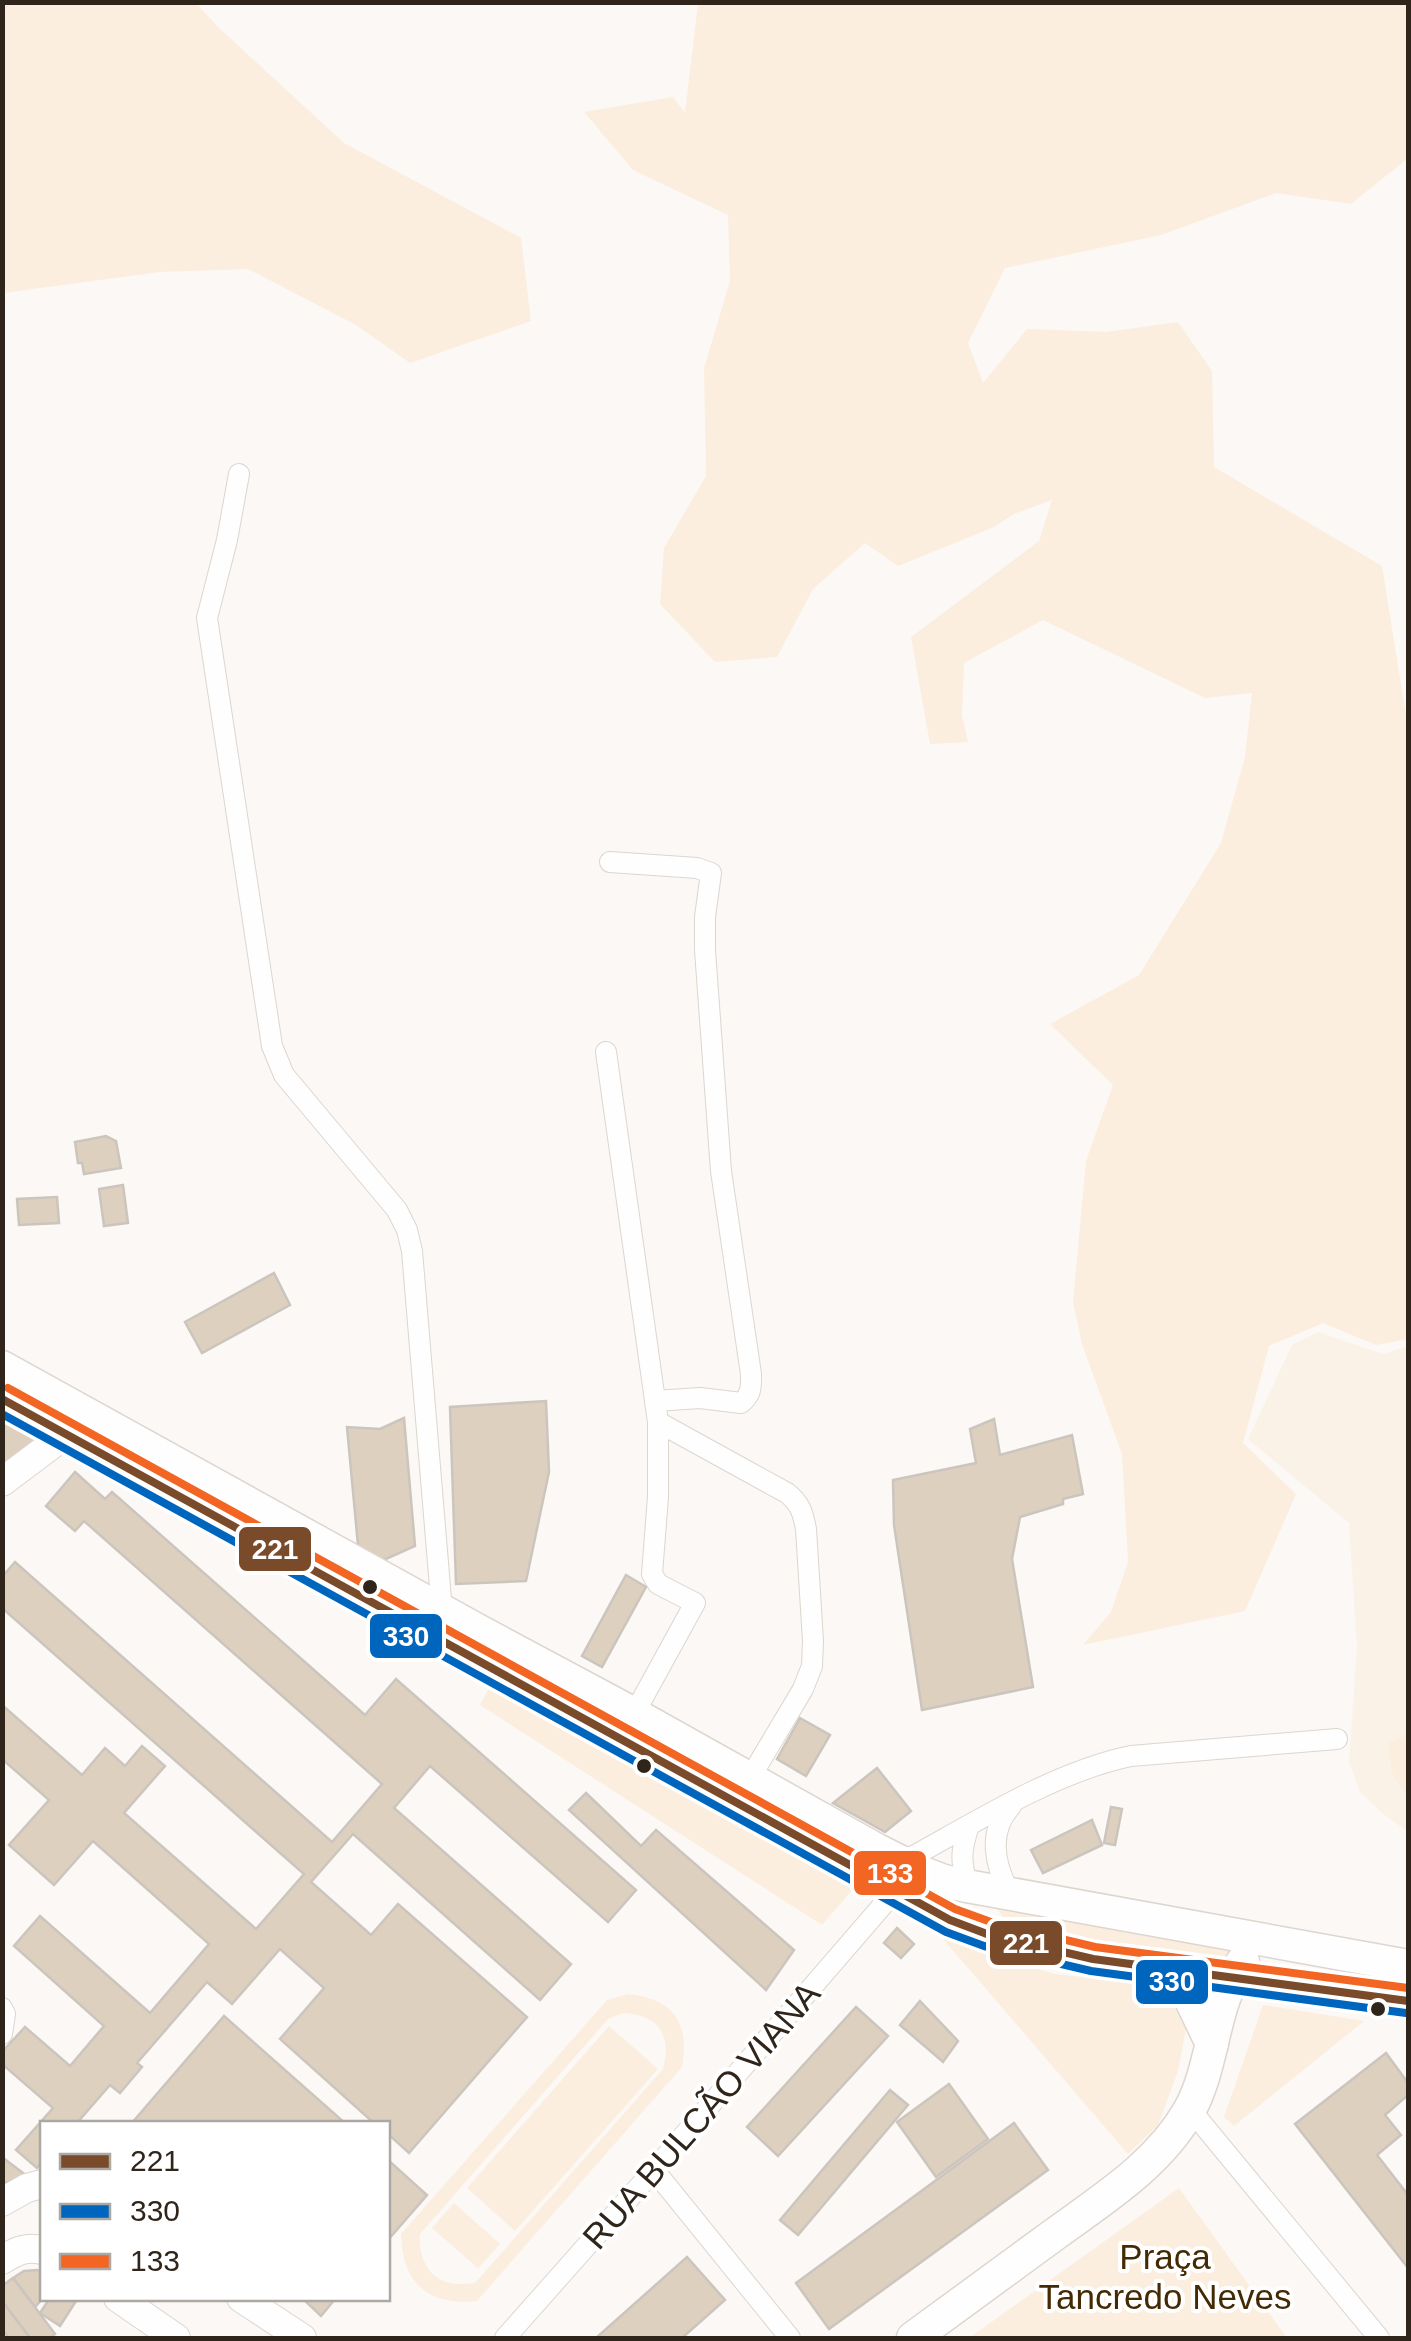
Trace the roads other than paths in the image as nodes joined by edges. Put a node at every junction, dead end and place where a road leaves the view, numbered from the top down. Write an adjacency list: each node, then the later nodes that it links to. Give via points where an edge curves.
1 (239, 474): 9 (street, via 207,618 272,1046 284,1075 408,1230)
2 (610, 862): 6 (street, via 710,873 705,950 721,1170 751,1389 741,1403 700,1398)
3 (606, 1052): 6 (street)
4 (2, 1367): 7 (main road)
5 (2, 1400): 7 (main road)
6 (656, 1411): 10 (street, via 652,1574 695,1603); 12 (street, via 787,1493 803,1513 812,1666)
7 (73, 1422): 8 (main road); 9 (main road); 15 (main road)
8 (2, 1482)
9 (442, 1611): 10 (main road)
10 (634, 1714): 12 (main road)
11 (1337, 1739): 13 (street, via 1100,1762)
12 (750, 1778): 15 (main road)
13 (1016, 1802): 14 (street); 17 (street, via 996,1834 996,1861)
14 (969, 1826): 15 (street); 16 (street, via 961,1861)
15 (898, 1877): 16 (main road); 18 (main road, via 950,1920); 28 (street, RUA BULCÃO VIANA)
16 (967, 1886): 17 (main road); 18 (main road)
17 (1010, 1894): 19 (main road)
18 (986, 1934): 21 (main road)
19 (1267, 1940): 20 (main road); 22 (main road)
20 (1408, 1966)
21 (1168, 1970): 22 (main road); 26 (main road)
22 (1233, 1976): 23 (main road); 26 (main road)
23 (1408, 2001)
24 (2, 2008): 25 (street)
25 (2, 2034)
26 (1212, 2044): 27 (main road)
27 (1190, 2109): 39 (main road, via 1172,2138 1131,2178); 40 (street)
28 (654, 2170): 37 (street, RUA BULCÃO VIANA); 38 (street)
29 (40, 2185): 30 (main road)
30 (2, 2202)
31 (40, 2250): 32 (main road, via 22,2249)
32 (2, 2260)
33 (122, 2301): 35 (main road)
34 (246, 2301): 36 (main road)
35 (176, 2338)
36 (302, 2338)
37 (505, 2338)
38 (790, 2338)
39 (912, 2338)
40 (1379, 2338)

